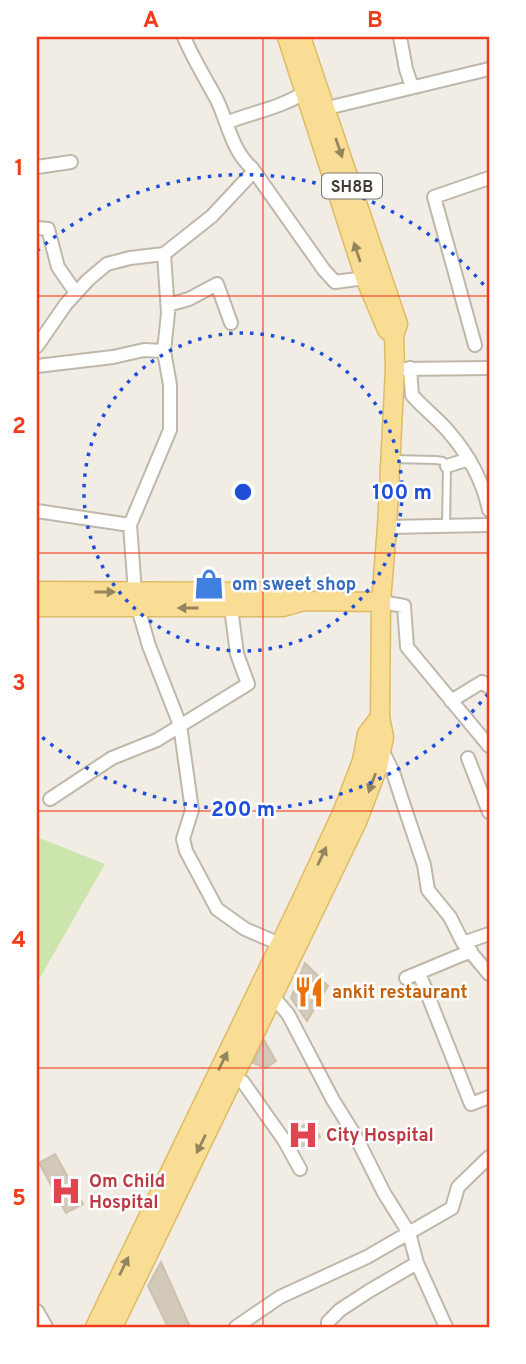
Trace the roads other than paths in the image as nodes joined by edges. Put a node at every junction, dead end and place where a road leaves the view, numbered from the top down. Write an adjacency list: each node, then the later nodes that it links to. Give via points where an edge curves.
1 (184, 37): 9 (street)
2 (287, 37): 7 (main road, SH8B)
3 (301, 37): 8 (main road, SH8B)
4 (400, 37): 6 (street)
5 (489, 69): 6 (street)
6 (412, 87): 8 (street)
7 (306, 92): 8 (main road, SH8B); 9 (street)
8 (319, 110): 16 (main road, SH8B, one-way to 8); 20 (main road, SH8B, one-way to 20, via 398,324)
9 (226, 123): 12 (street, via 243,160)
10 (71, 162): 11 (street)
11 (37, 167)
12 (254, 170): 15 (street, via 212,216); 16 (street, via 335,282)
13 (489, 178): 21 (street, via 435,197)
14 (37, 228): 17 (street, via 48,229 58,267)
15 (164, 254): 17 (street, via 107,264); 18 (street)
16 (365, 278): 20 (main road, SH8B, via 387,330)
17 (76, 293): 22 (street)
18 (168, 305): 19 (street, via 217,284); 23 (street)
19 (231, 323)
20 (394, 335): 25 (main road, SH8B)
21 (475, 345)
22 (37, 346)
23 (164, 351): 24 (street); 33 (street, via 170,430)
24 (37, 366)
25 (402, 368): 26 (street); 27 (main road, SH8B); 28 (street, via 412,395)
26 (489, 368)
27 (391, 459): 29 (lane, via 436,460); 34 (main road, SH8B)
28 (469, 459): 29 (street); 30 (street)
29 (447, 466): 35 (lane)
30 (489, 510)
31 (37, 511): 33 (street)
32 (489, 525): 35 (street)
33 (130, 526): 37 (street)
34 (387, 527): 35 (street); 39 (main road, SH8B)
35 (446, 527)
36 (37, 591): 37 (main road, one-way to 37)
37 (136, 600): 38 (main road, via 278,593); 40 (main road); 41 (main road, one-way to 37); 45 (street)
38 (304, 601): 39 (main road); 41 (main road, via 283,607)
39 (381, 602): 43 (street, via 404,606 407,647); 44 (main road)
40 (37, 607)
41 (231, 608): 45 (street, via 237,654 248,684)
42 (489, 687): 43 (street, via 482,682)
43 (451, 701): 46 (street)
44 (380, 717): 47 (main road); 51 (main road, one-way to 44, via 362,761 367,734)
45 (180, 724): 49 (street, via 157,740 112,758); 53 (street, via 192,810 184,839 186,851 217,909 245,929)
46 (489, 746)
47 (381, 750): 51 (main road, one-way to 51, via 357,822); 54 (street, via 424,865 428,890)
48 (468, 758): 50 (street)
49 (50, 799)
50 (489, 812)
51 (310, 902): 53 (main road); 56 (main road)
52 (489, 934): 54 (street)
53 (280, 944): 56 (main road)
54 (467, 947): 55 (street); 58 (street, via 413,975 471,1104)
55 (489, 974)
56 (266, 991): 57 (main road); 61 (street, via 288,1014); 65 (main road, one-way to 56)
57 (234, 1077): 60 (street, via 243,1082); 66 (main road, one-way to 66)
58 (489, 1097)
59 (489, 1157): 61 (street, via 458,1187 452,1208)
60 (300, 1169)
61 (409, 1233): 62 (street); 67 (street, via 280,1297)
62 (417, 1263): 68 (street, via 340,1310); 69 (street)
63 (37, 1311): 64 (street)
64 (46, 1327)
65 (95, 1327)
66 (113, 1327)
67 (236, 1327)
68 (328, 1327)
69 (446, 1327)

